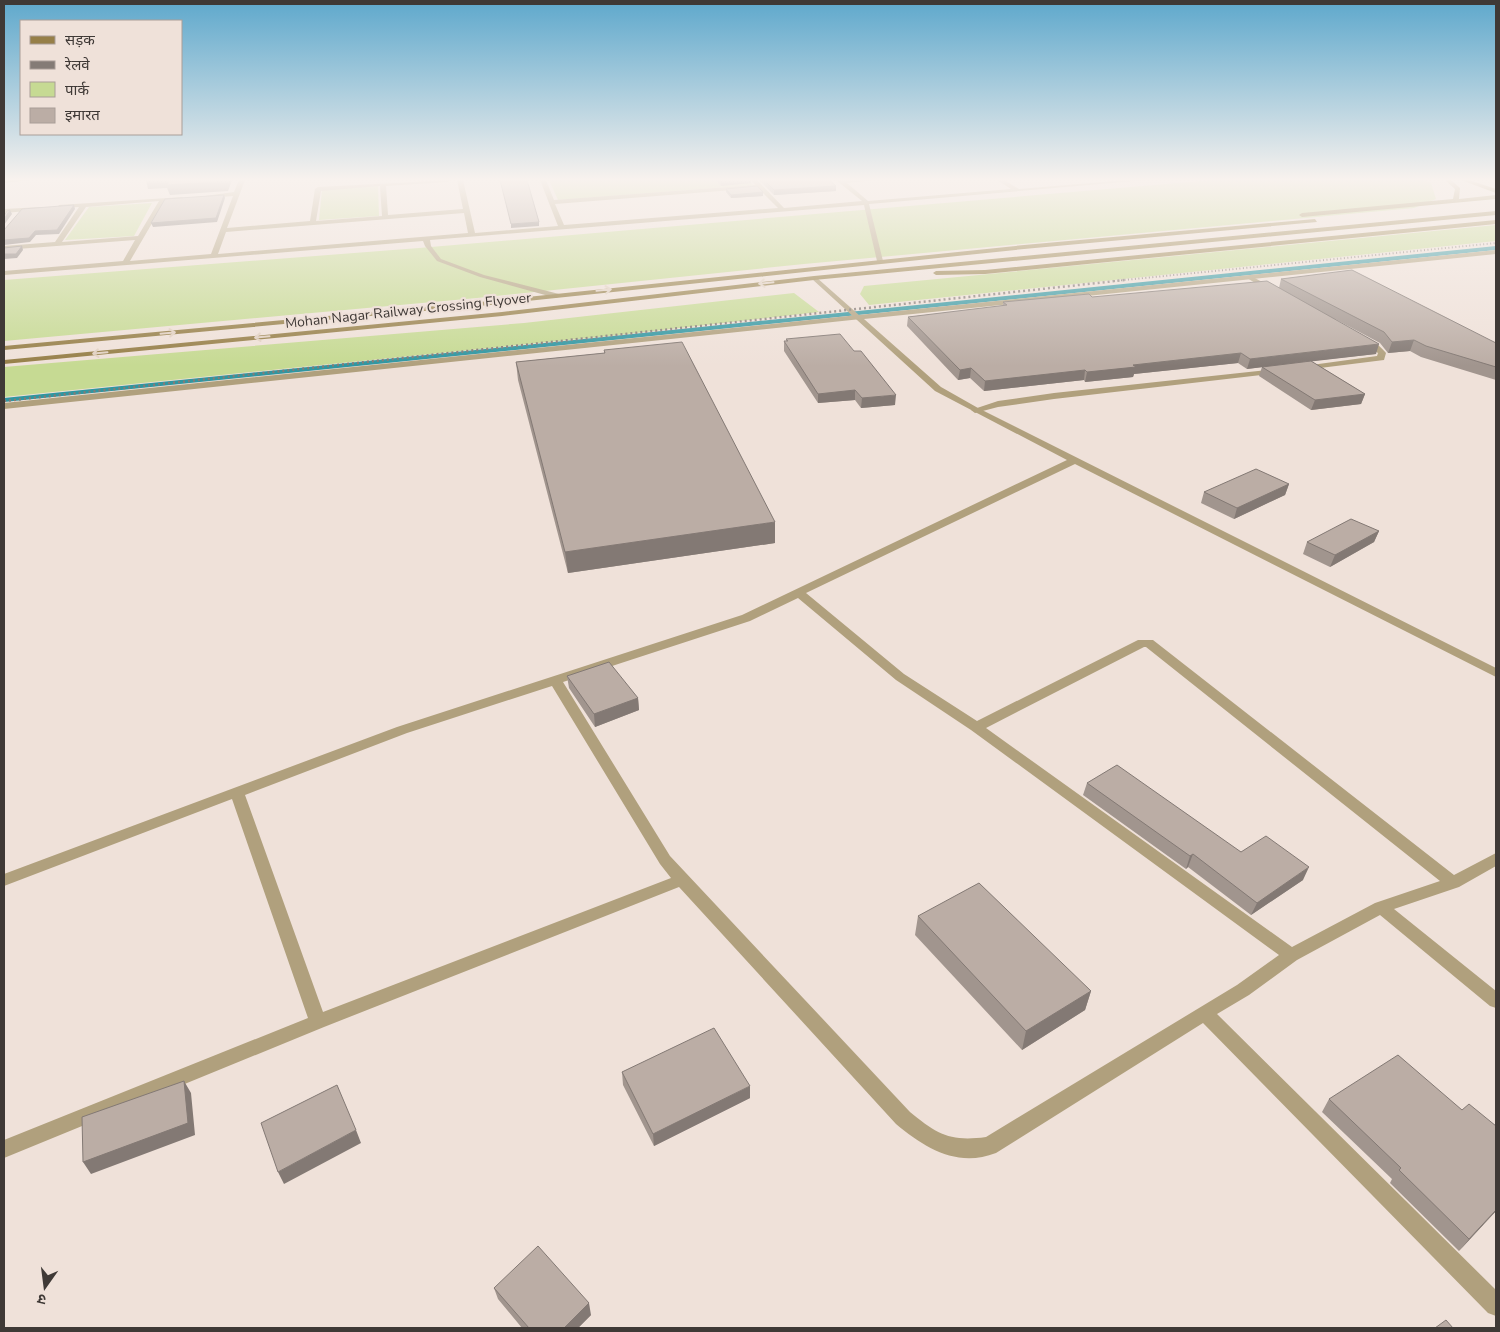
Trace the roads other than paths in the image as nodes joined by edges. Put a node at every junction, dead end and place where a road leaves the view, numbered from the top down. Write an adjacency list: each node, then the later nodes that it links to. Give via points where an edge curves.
1 (82, 242): 11 (street)
2 (138, 242): 17 (street)
3 (219, 242): 14 (street)
4 (374, 242): 14 (street)
5 (427, 242): 23 (street, via 439,260 482,276)
6 (876, 242): 16 (street)
7 (1005, 242): 15 (main road, via 941,248)
8 (1082, 242): 15 (main road)
9 (1190, 242): 18 (main road)
10 (1290, 242): 18 (main road, via 985,272)
11 (57, 244): 12 (street)
12 (4, 248)
13 (1496, 252): 20 (street)
14 (214, 255): 17 (street)
15 (898, 259): 16 (main road, Mohan Nagar Railway Crossing Flyover)
16 (880, 261): 23 (main road, Mohan Nagar Railway Crossing Flyover, one-way to 16)
17 (125, 263): 19 (street)
18 (894, 270): 21 (main road, Mohan Nagar Railway Crossing Flyover)
19 (4, 272)
20 (1249, 277): 22 (street); 24 (street)
21 (814, 278): 24 (street); 27 (main road, Mohan Nagar Railway Crossing Flyover, one-way to 27, via 502,314)
22 (1283, 295)
23 (556, 296): 26 (main road, Mohan Nagar Railway Crossing Flyover, one-way to 23)
24 (857, 316): 30 (street); 31 (street, via 938,389)
25 (1351, 333): 28 (street, via 1376,347 1382,353 1381,358)
26 (4, 348)
27 (4, 362)
28 (1293, 369)
29 (1283, 370): 31 (street, via 1054,396)
30 (4, 406)
31 (976, 410): 32 (street)
32 (1076, 460): 33 (street); 34 (street)
33 (799, 593): 35 (street, via 746,618); 36 (street, via 900,677)
34 (1496, 673)
35 (555, 680): 37 (street, via 402,730); 40 (street, via 666,860)
36 (976, 727): 41 (street, via 1142,643 1152,644); 43 (street)
37 (237, 792): 39 (street); 46 (street)
38 (1496, 859): 41 (street)
39 (4, 880)
40 (682, 880): 45 (street, via 903,1118 932,1141 949,1148 968,1150 989,1146); 46 (street)
41 (1453, 882): 42 (street)
42 (1381, 907): 43 (street); 44 (street)
43 (1292, 955): 45 (street, via 1244,990)
44 (1496, 1001)
45 (1204, 1013): 48 (street)
46 (318, 1022): 47 (street)
47 (4, 1150)
48 (1496, 1305)

